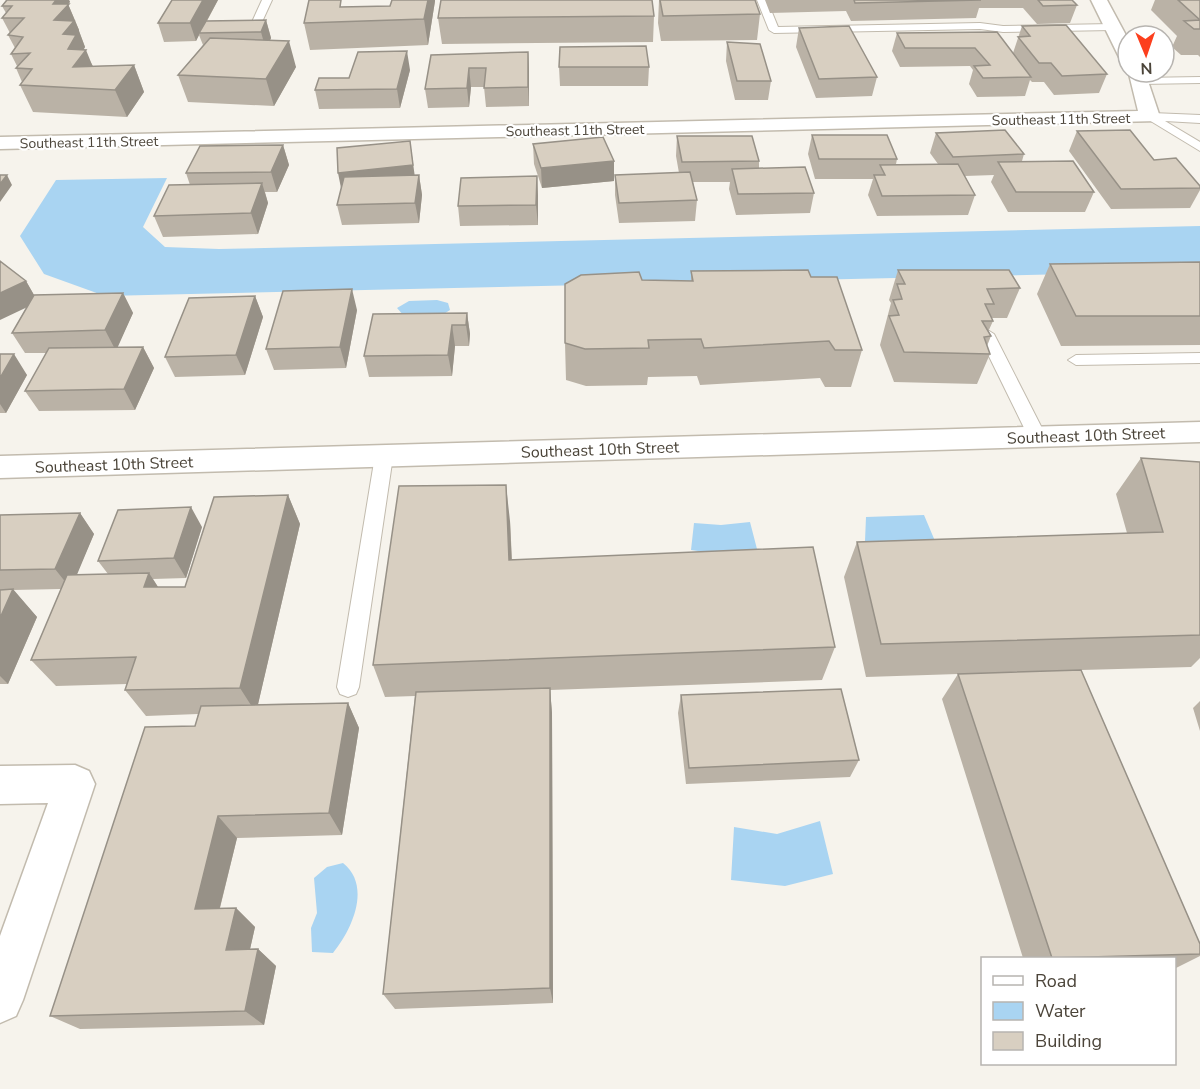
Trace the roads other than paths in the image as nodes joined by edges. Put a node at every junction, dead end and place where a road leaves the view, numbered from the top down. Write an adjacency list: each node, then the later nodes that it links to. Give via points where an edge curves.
1 (267, 0): 6 (lane)
2 (762, 0): 4 (lane, via 774,30)
3 (1099, 0): 4 (street)
4 (1113, 27): 5 (street)
5 (1116, 33)
6 (251, 34)
7 (1176, 79): 8 (lane)
8 (1200, 80)
9 (1140, 84): 10 (street)
10 (1150, 117): 11 (lane); 12 (street, Southeast 11th Street); 13 (lane)
11 (1200, 119)
12 (0, 143)
13 (1200, 147)
14 (986, 334): 18 (lane)
15 (1200, 358): 16 (lane)
16 (1076, 360)
17 (1200, 432): 18 (street, Southeast 10th Street)
18 (1037, 436): 19 (street, Southeast 10th Street)
19 (384, 456): 20 (street, Southeast 10th Street); 21 (lane)
20 (0, 467)
21 (348, 687)
22 (0, 785): 23 (street, via 75,784)
23 (0, 1000)

